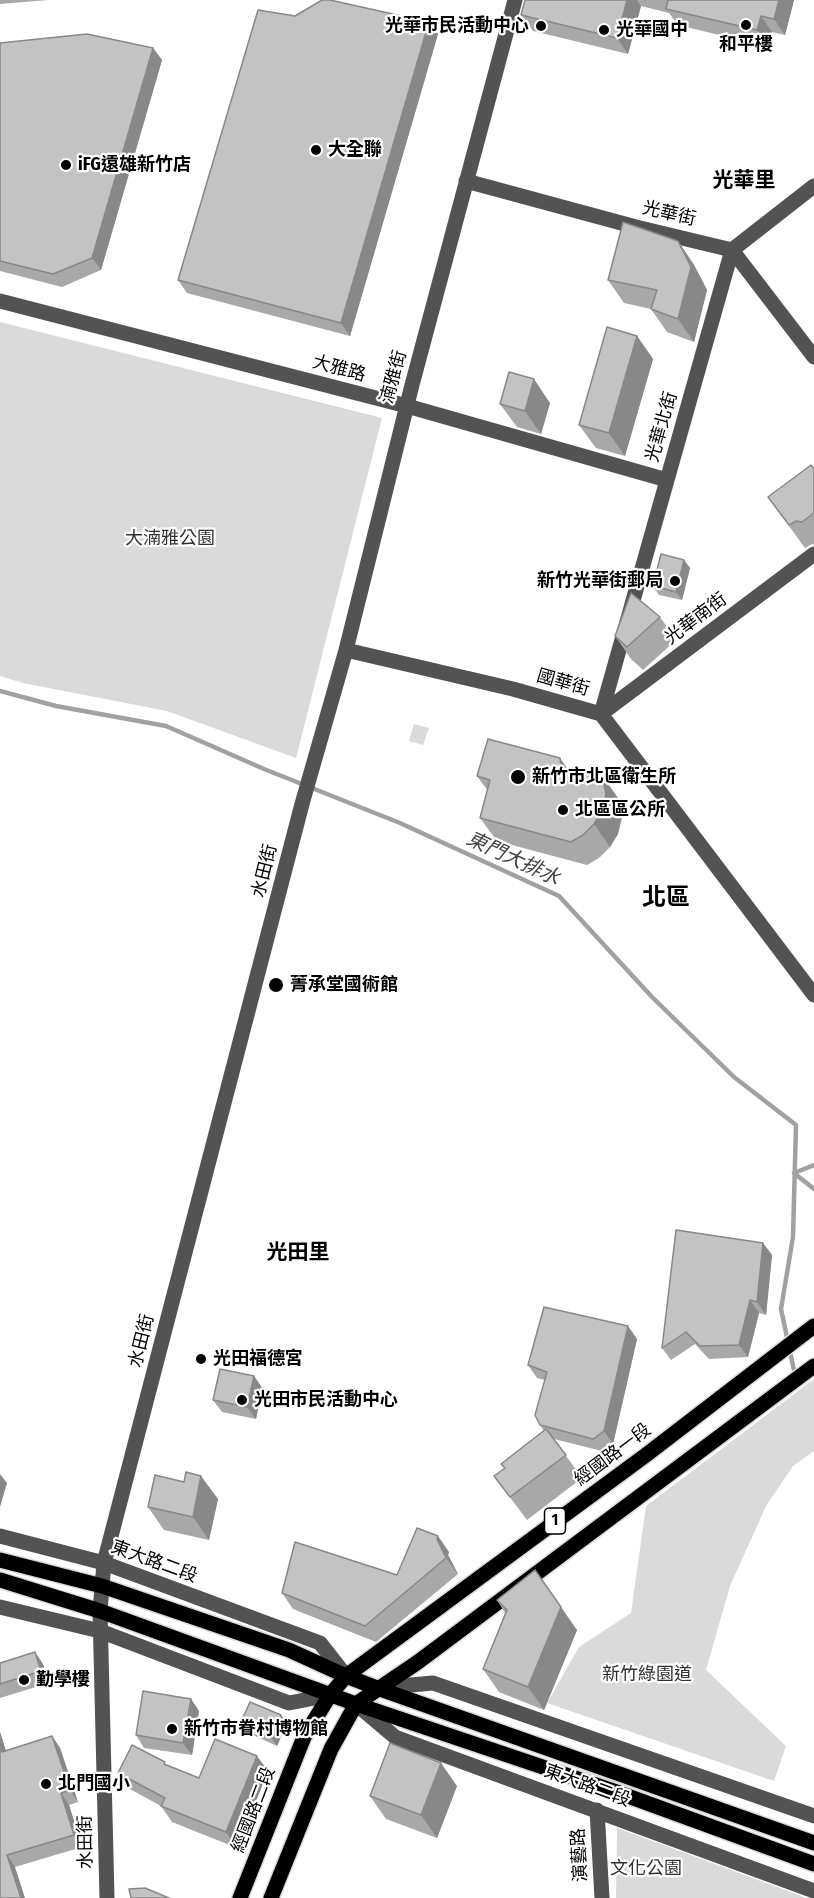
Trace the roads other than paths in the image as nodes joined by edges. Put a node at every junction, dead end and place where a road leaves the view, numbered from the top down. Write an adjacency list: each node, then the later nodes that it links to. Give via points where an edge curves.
1 (515, 0): 2 (street, 湳雅街)
2 (466, 181): 4 (street, 光華街); 7 (street, 湳雅街)
3 (814, 186): 4 (street)
4 (732, 249): 6 (street); 8 (street, 光華北街)
5 (0, 302): 7 (street, 大雅路)
6 (814, 357)
7 (407, 406): 8 (street, 大雅路); 10 (street, 湳雅街)
8 (667, 480): 11 (street, 光華北街)
9 (814, 554): 11 (street, 光華南街)
10 (346, 650): 11 (street, 國華街); 12 (street, 湳雅街)
11 (601, 714): 13 (street, 國華街)
12 (314, 764): 18 (street, 水田街)
13 (814, 995)
14 (814, 1326): 24 (main road, 經國路一段 / 1)
15 (814, 1366): 25 (main road, 1)
16 (0, 1536): 18 (street, 東大路二段)
17 (0, 1560): 20 (main road, 東大路二段)
18 (104, 1563): 20 (street, 水田街); 24 (street, 東大路二段, via 320,1643)
19 (0, 1580): 22 (main road, 東大路二段)
20 (102, 1586): 22 (street, 水田街); 24 (main road, 東大路二段, via 289,1650)
21 (0, 1607): 23 (street)
22 (100, 1611): 23 (street, 水田街); 26 (main road, 東大路二段)
23 (100, 1631): 26 (street, via 289,1703); 33 (street, 水田街)
24 (346, 1676): 25 (main road, 東大路二段); 26 (main road, 經國路二段 / 1)
25 (378, 1688): 27 (main road, 1); 29 (street, 東大路二段, via 433,1683); 30 (main road, 東大路二段)
26 (330, 1695): 27 (main road, 東大路二段); 34 (main road, 經國路二段 / 1, via 304,1737)
27 (356, 1704): 28 (street, 東大路二段, via 394,1737); 31 (main road, 東大路二段); 35 (main road, 1, via 331,1749)
28 (597, 1810): 32 (street, 東大路二段); 36 (street, 演藝路)
29 (814, 1816)
30 (814, 1843)
31 (814, 1864)
32 (814, 1891)
33 (107, 1898)
34 (240, 1898)
35 (271, 1898)
36 (602, 1898)

